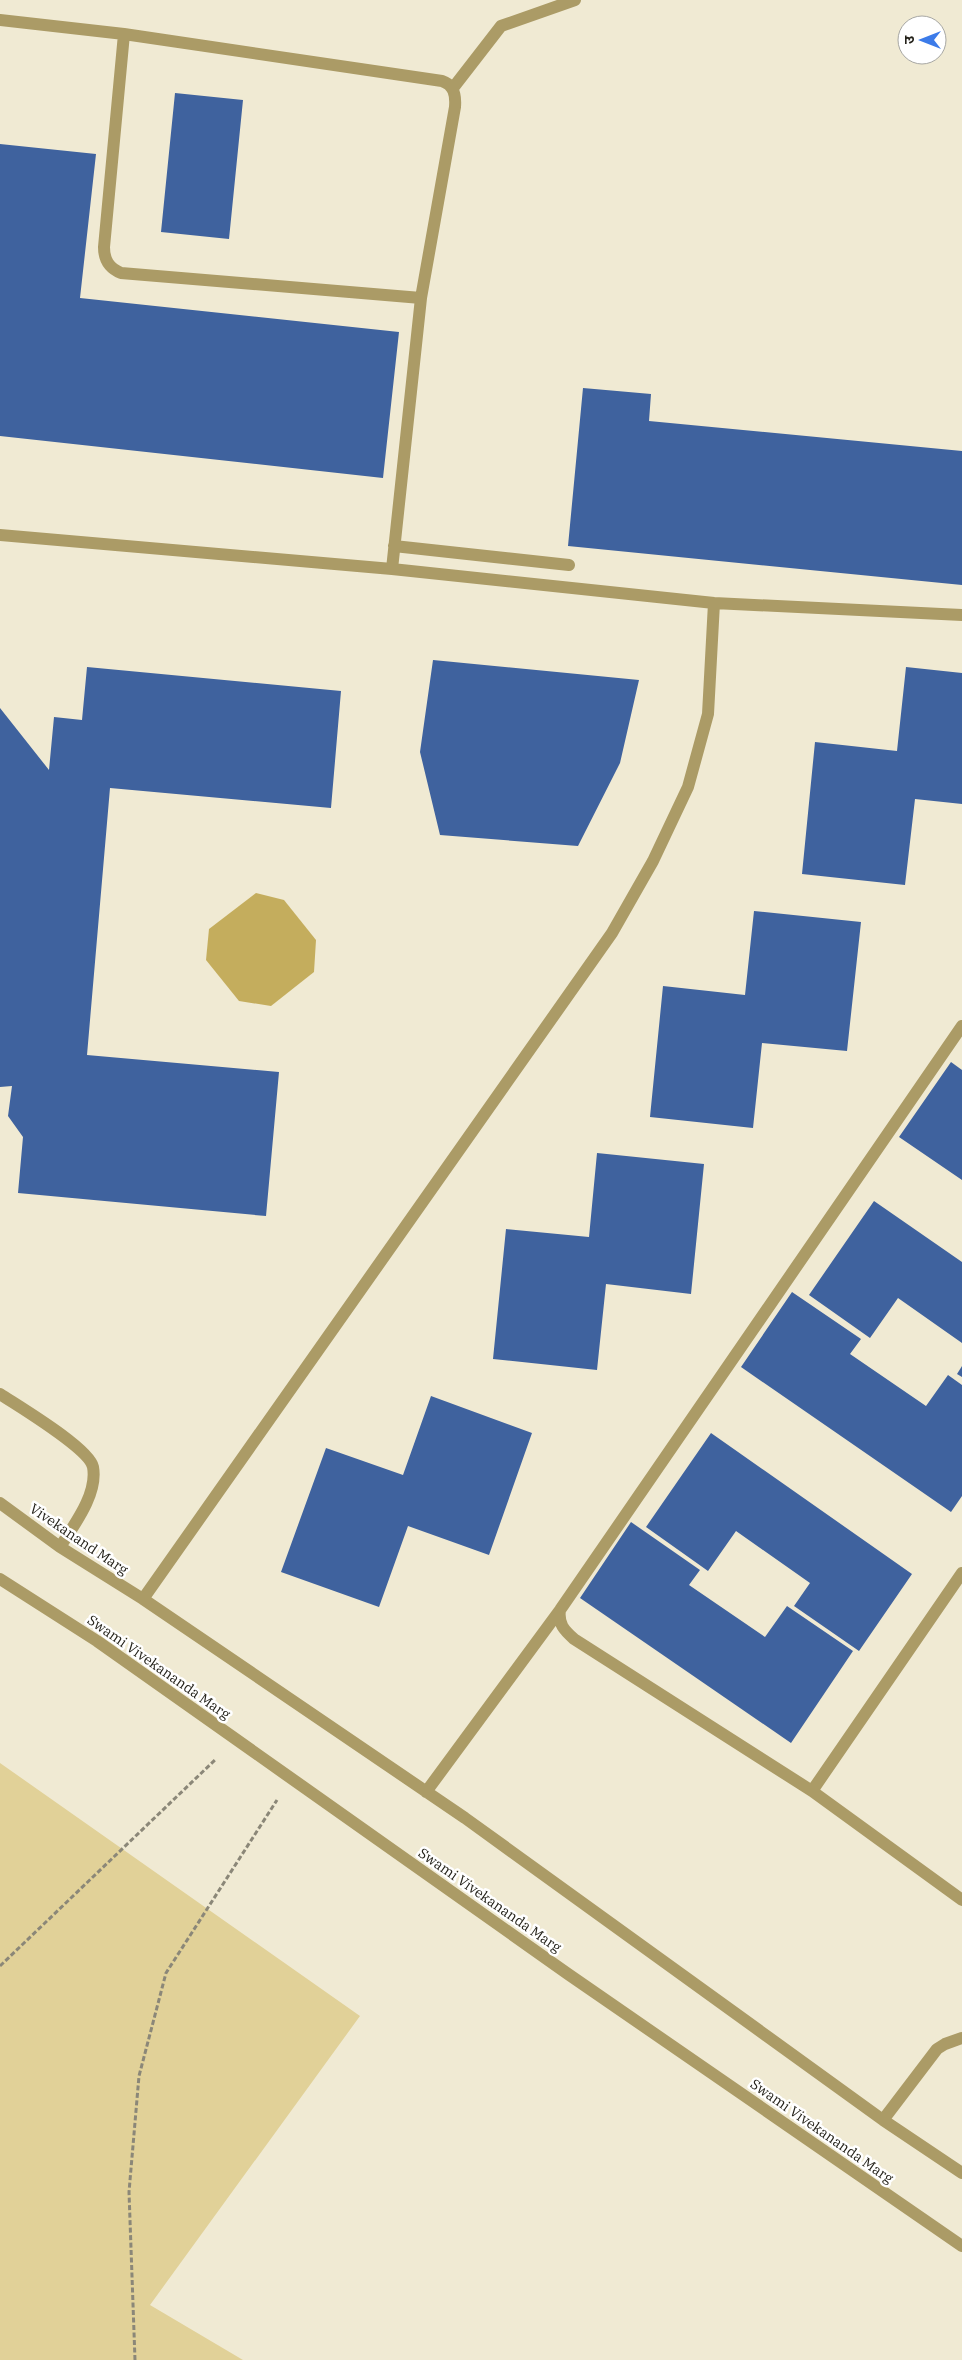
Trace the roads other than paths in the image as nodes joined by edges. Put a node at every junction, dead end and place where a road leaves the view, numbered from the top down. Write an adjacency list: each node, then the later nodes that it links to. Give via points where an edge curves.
1 (575, 0): 4 (street, via 501,26)
2 (0, 20): 3 (street)
3 (124, 34): 4 (street, via 442,80); 5 (street, via 104,247 106,262 113,270)
4 (452, 88): 5 (street, via 456,96 455,107)
5 (421, 298): 7 (street)
6 (0, 535): 9 (street)
7 (394, 546): 8 (street); 9 (street)
8 (569, 565)
9 (392, 569): 10 (street)
10 (714, 603): 11 (street); 18 (street, via 708,714 688,787 653,861 612,933)
11 (962, 616)
12 (962, 1026): 19 (street)
13 (0, 1394): 15 (street, via 64,1437 88,1457 93,1466 88,1499)
14 (0, 1502): 15 (street, Vivekanand Marg)
15 (60, 1548): 18 (street, Vivekanand Marg)
16 (962, 1573): 20 (street)
17 (0, 1579): 26 (street, Swami Vivekananda Marg, via 97,1641 576,1980)
18 (143, 1599): 21 (street)
19 (560, 1610): 20 (street, via 562,1627 574,1639); 21 (street)
20 (812, 1791): 22 (street)
21 (426, 1792): 24 (street)
22 (962, 1900)
23 (962, 2038): 24 (street, via 937,2049)
24 (883, 2120): 25 (street)
25 (962, 2173)
26 (962, 2246)

